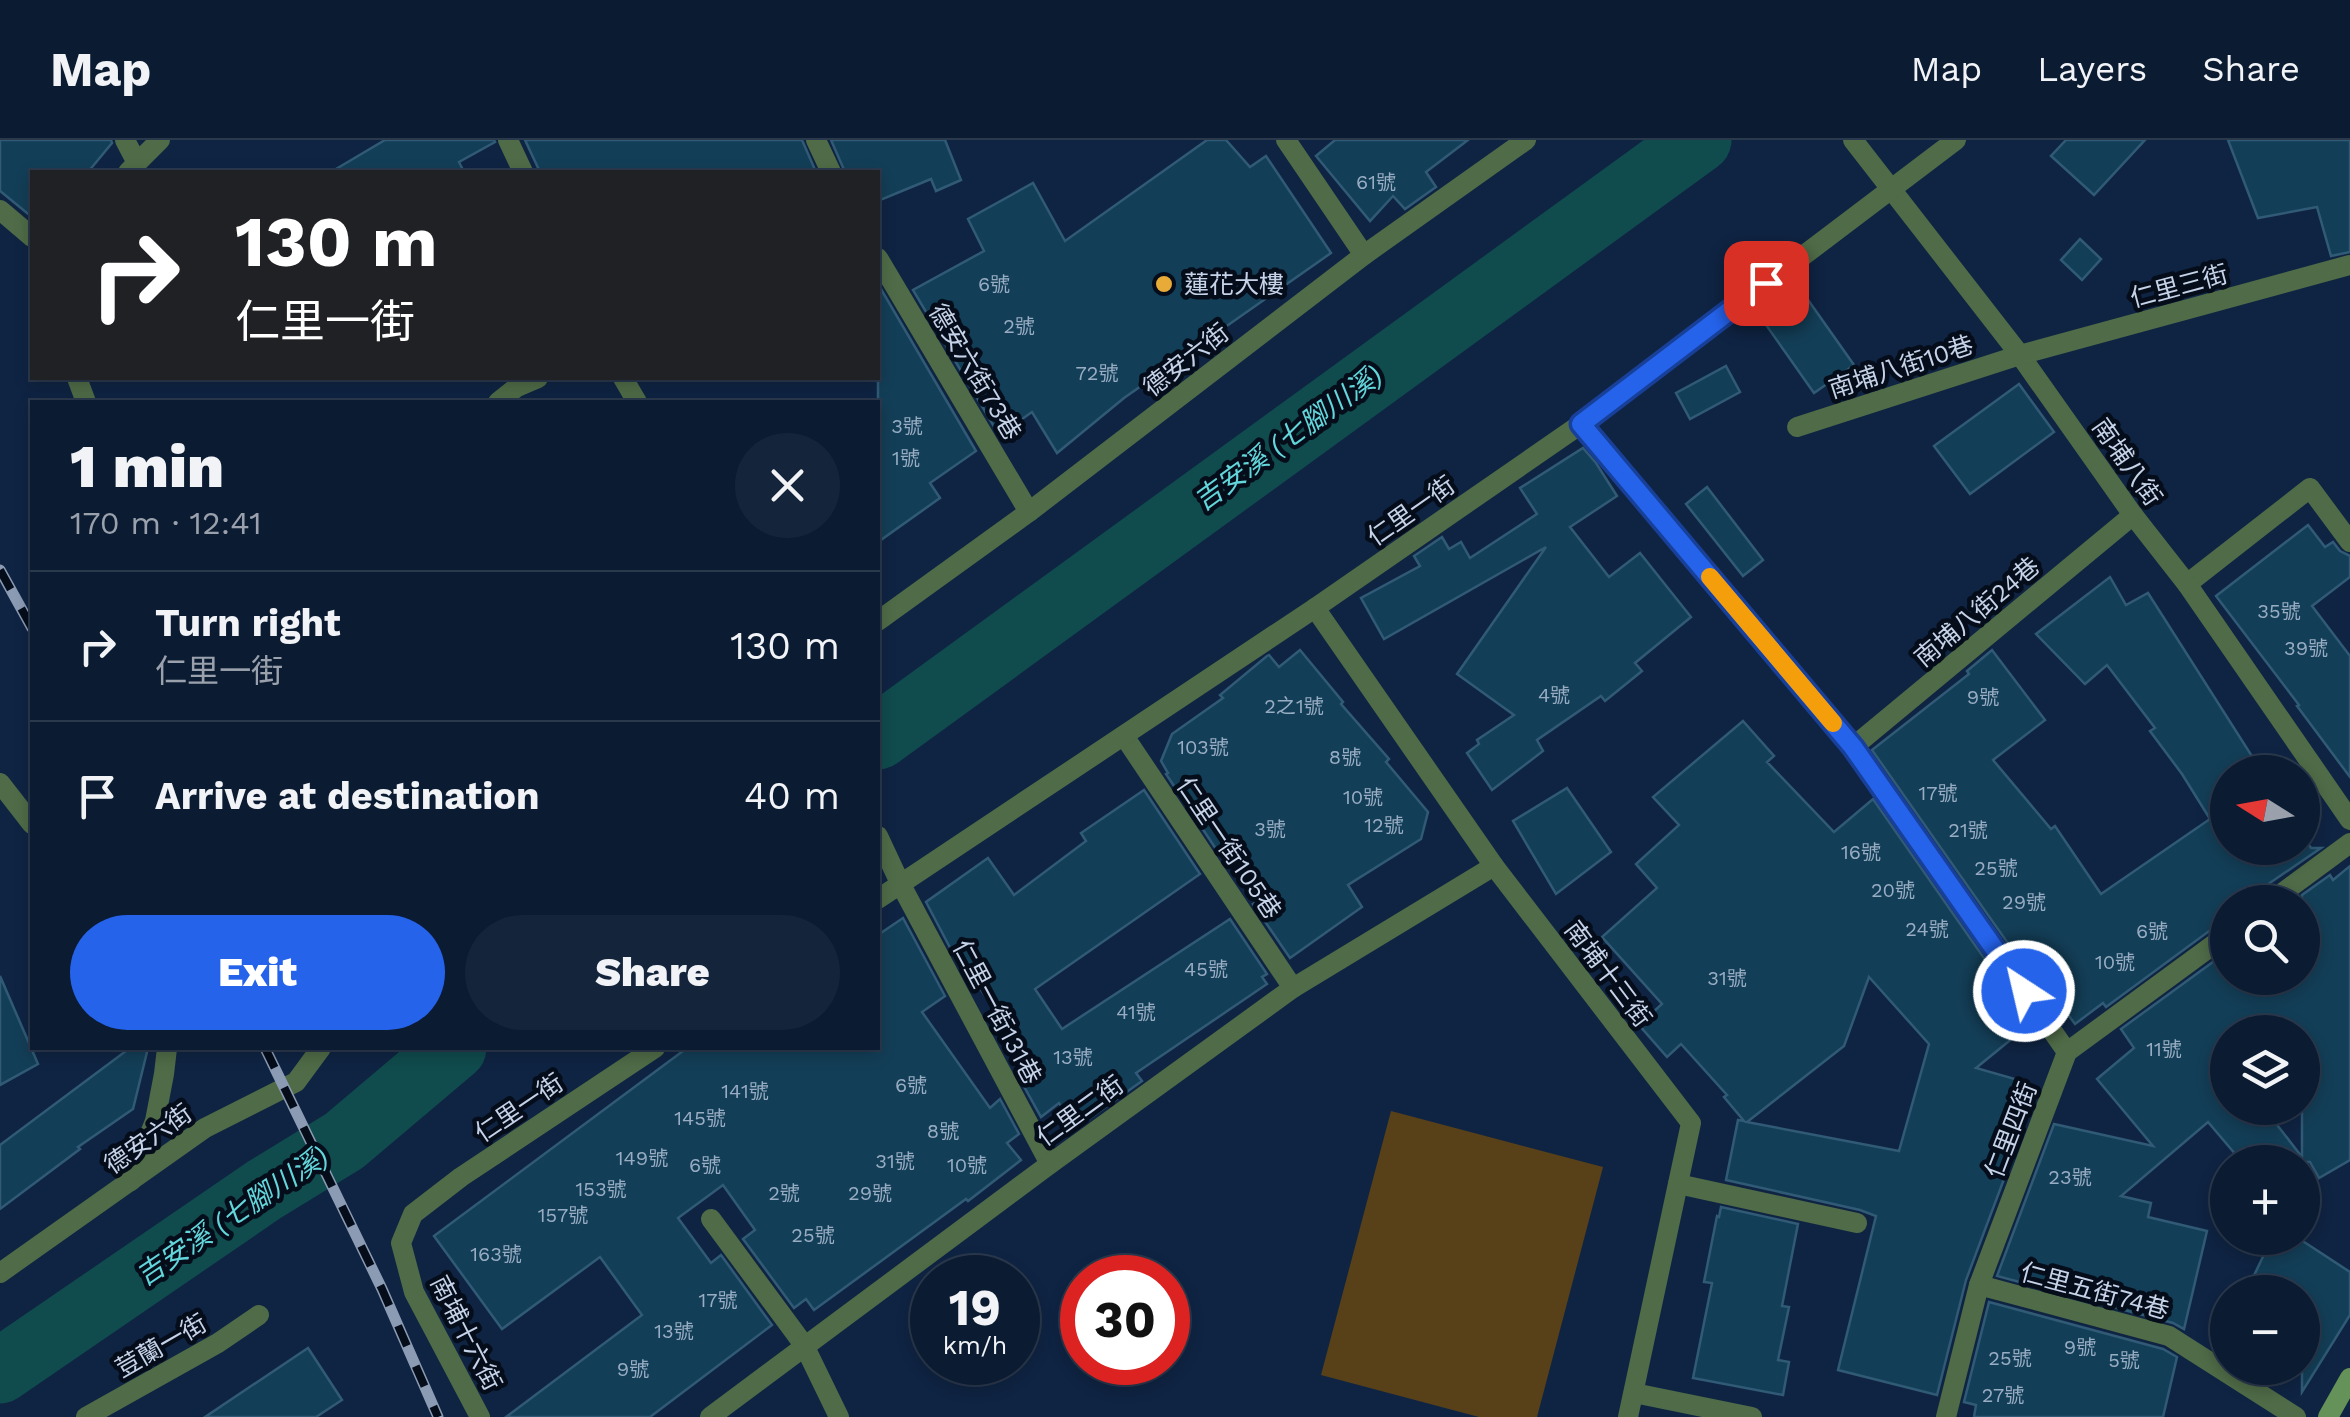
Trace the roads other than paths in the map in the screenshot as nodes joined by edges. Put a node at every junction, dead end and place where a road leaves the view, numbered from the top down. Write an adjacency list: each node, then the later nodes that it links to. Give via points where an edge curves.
1 (124, 140): 9 (street)
2 (160, 140): 9 (street)
3 (508, 140): 10 (street)
4 (816, 140): 11 (street)
5 (1286, 140): 15 (street)
6 (1526, 140): 15 (street, 德安六街)
7 (1853, 140): 12 (street, 南埔八街)
8 (1956, 140): 12 (street, 仁里一街)
9 (133, 168)
10 (522, 170)
11 (830, 170)
12 (1889, 189): 18 (street, 南埔八街); 21 (street, 仁里一街)
13 (0, 210): 14 (street)
14 (30, 235)
15 (1364, 255): 23 (street, 德安六街)
16 (880, 261): 23 (street, 德安六街73巷)
17 (2350, 265): 18 (street, 仁里三街)
18 (2020, 355): 22 (street, 南埔八街10巷); 24 (street, 南埔八街)
19 (534, 380): 20 (street)
20 (501, 400)
21 (1581, 424): 27 (street, 仁里一街); 30 (street)
22 (1797, 427)
23 (1029, 512): 28 (street, 德安六街)
24 (2133, 516): 26 (street, 南埔八街); 30 (street, 南埔八街24巷)
25 (2350, 542): 26 (street, via 2310,488)
26 (2187, 584): 32 (street, 南埔八街)
27 (1315, 608): 29 (street, 仁里一街); 36 (street, 南埔十三街)
28 (880, 620)
29 (1124, 736): 37 (street, 仁里一街); 41 (street, 仁里一街105巷)
30 (1853, 747): 45 (street)
31 (0, 783): 33 (street)
32 (2350, 820)
33 (30, 821)
34 (880, 840): 37 (street, 仁里一街131巷)
35 (2350, 843): 38 (street)
36 (1494, 866): 41 (street, 仁里二街); 48 (street, 南埔十三街, via 1691,1124)
37 (900, 884): 39 (street, 仁里一街); 46 (street, 仁里一街131巷)
38 (2293, 885)
39 (880, 898)
40 (2210, 947): 45 (street)
41 (1293, 988): 46 (street, 仁里二街)
42 (167, 1050): 47 (street, via 155,1120)
43 (320, 1050): 47 (street, 德安六街, via 296,1082 205,1128)
44 (652, 1050): 49 (street, 仁里一街)
45 (2068, 1052): 53 (street, 仁里四街)
46 (1050, 1164): 55 (street, 仁里二街)
47 (130, 1182): 52 (street, 德安六街)
48 (1678, 1184): 51 (street); 57 (street, 南埔十三街)
49 (413, 1214): 59 (street, 南埔十六街, via 401,1244 414,1292)
50 (712, 1219): 55 (street)
51 (1857, 1223)
52 (0, 1273)
53 (1979, 1285): 64 (street, 仁里四街); 65 (street, 仁里五街74巷, via 2170,1336)
54 (260, 1315): 58 (street, 荳蘭一街)
55 (804, 1345): 60 (street, 仁里二街); 61 (street)
56 (2350, 1378): 66 (street)
57 (1634, 1393): 62 (street, 南埔十三街); 63 (street)
58 (86, 1417)
59 (480, 1417)
60 (710, 1417)
61 (839, 1417)
62 (1628, 1417)
63 (1752, 1417)
64 (1946, 1417)
65 (2296, 1417)
66 (2328, 1417)

